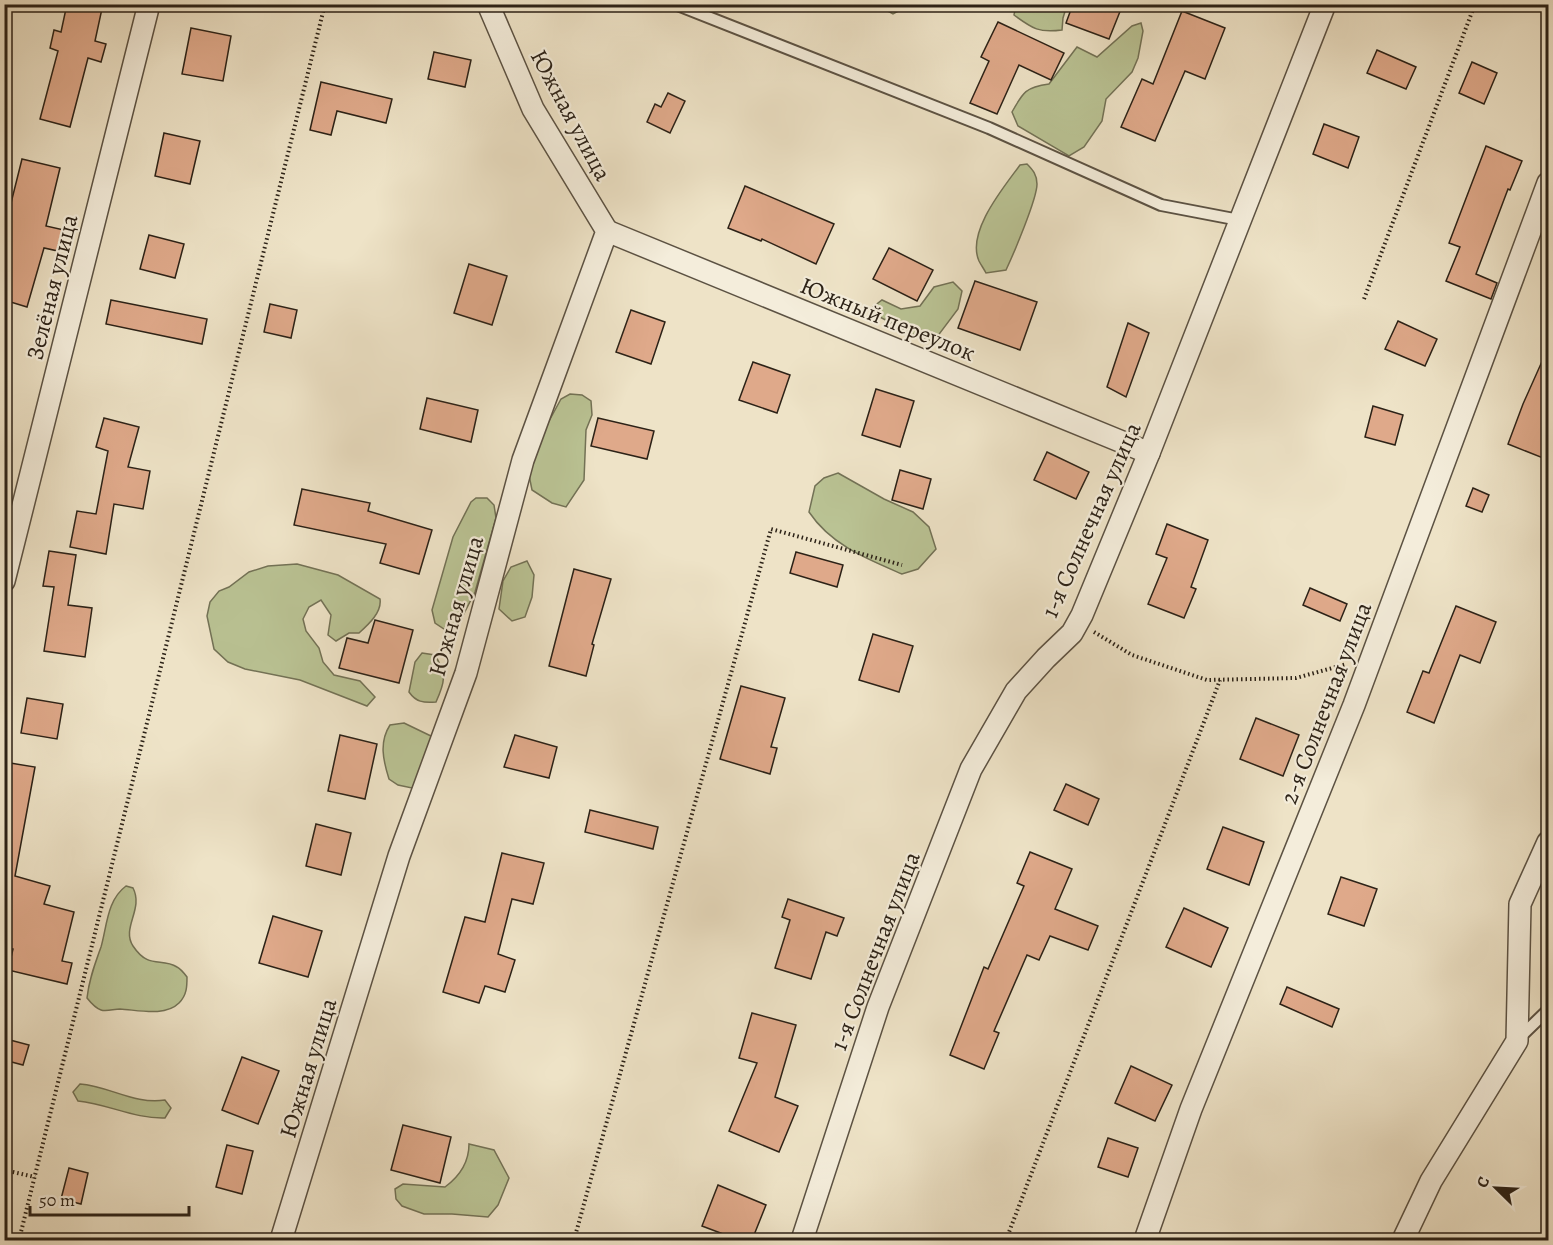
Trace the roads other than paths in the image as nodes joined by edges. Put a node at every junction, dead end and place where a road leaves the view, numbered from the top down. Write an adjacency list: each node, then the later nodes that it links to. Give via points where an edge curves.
1 (149, 4): 9 (street, Зелёная улица)
2 (488, 4): 7 (street, Южная улица, via 533,109)
3 (675, 4): 6 (lane, via 989,128 1161,205)
4 (1325, 4): 6 (street, 1-я Солнечная улица)
5 (1548, 183): 15 (street, 2-я Солнечная улица, via 1372,657 1191,1109)
6 (1241, 218): 8 (street, 1-я Солнечная улица)
7 (607, 231): 8 (street, Южный переулок); 13 (street, Южная улица, via 523,460 466,673 399,856)
8 (1149, 453): 14 (street, 1-я Солнечная улица, via 1072,633 1016,692 972,769 878,1007)
9 (4, 582)
10 (1548, 842): 12 (street, via 1520,904)
11 (1548, 1010): 12 (lane)
12 (1517, 1041): 16 (street, via 1431,1181)
13 (282, 1240)
14 (802, 1240)
15 (1145, 1240)
16 (1403, 1240)

